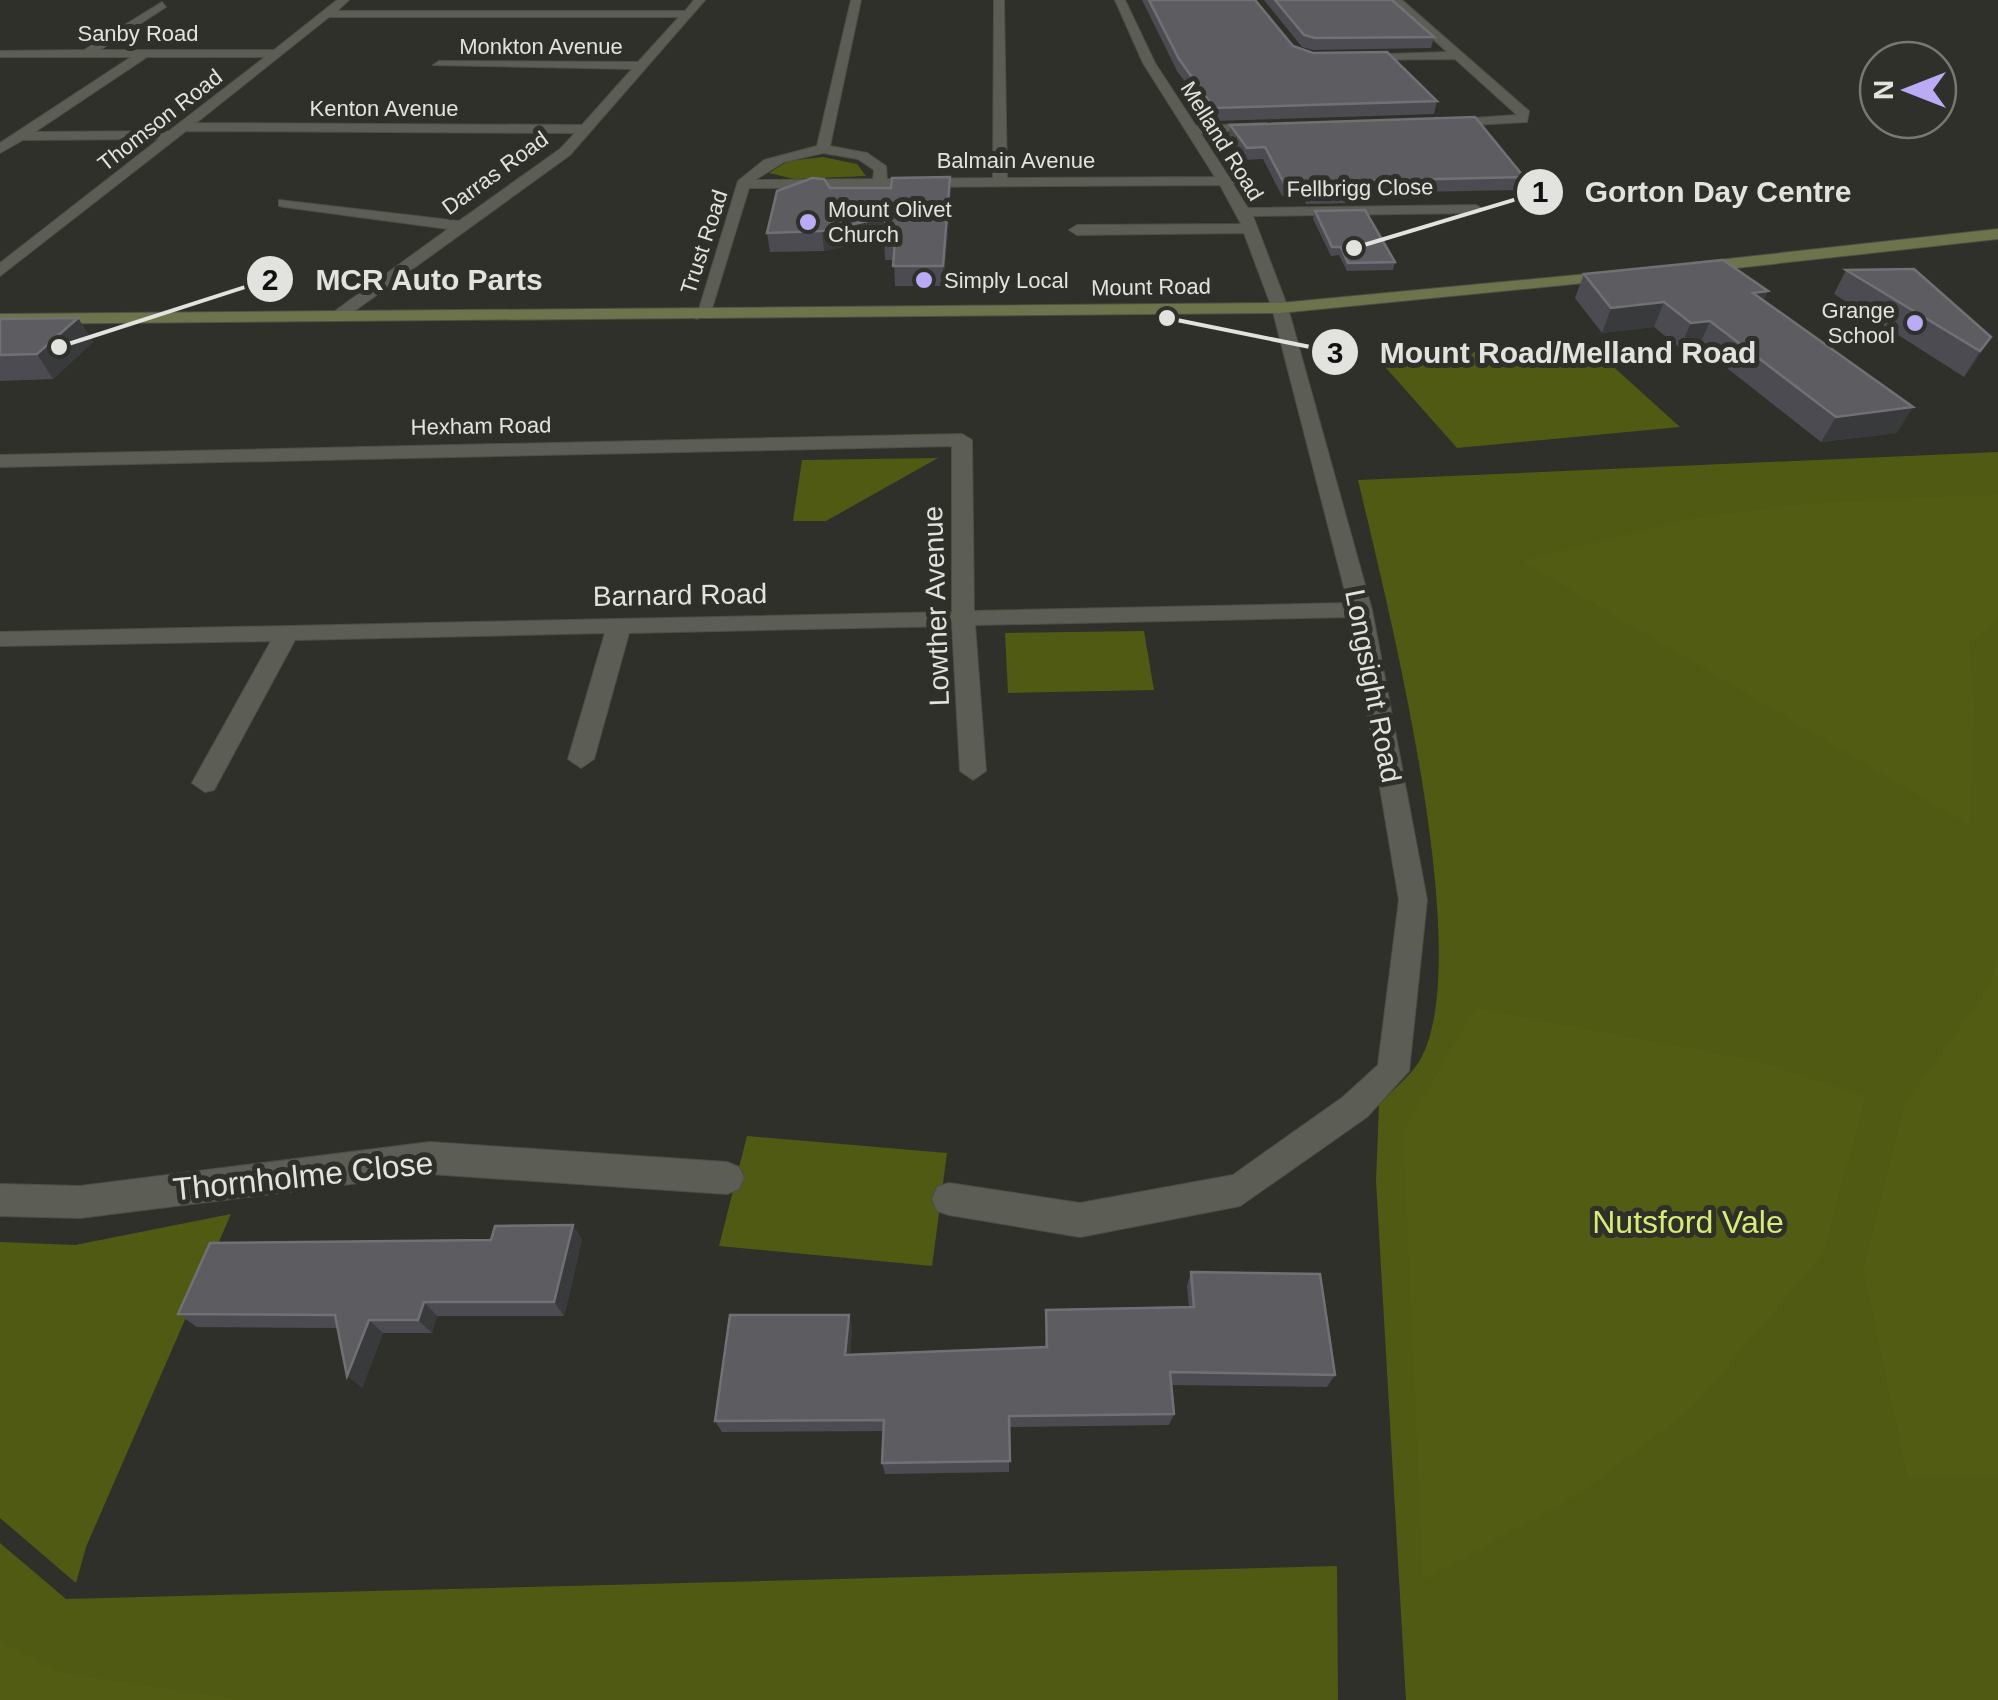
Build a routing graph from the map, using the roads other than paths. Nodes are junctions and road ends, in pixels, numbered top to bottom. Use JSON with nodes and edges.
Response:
{"nodes":[{"id":1,"x":344,"y":0,"type":"edge"},
{"id":2,"x":522,"y":0,"type":"edge"},
{"id":3,"x":700,"y":0,"type":"edge"},
{"id":4,"x":856,"y":0,"type":"edge"},
{"id":5,"x":999,"y":0,"type":"edge"},
{"id":6,"x":1120,"y":0,"type":"edge"},
{"id":7,"x":1396,"y":0,"type":"edge"},
{"id":8,"x":162,"y":5,"type":"dead end"},
{"id":9,"x":326,"y":14,"type":"junction"},
{"id":10,"x":508,"y":14,"type":"junction"},
{"id":11,"x":688,"y":14,"type":"junction"},
{"id":12,"x":0,"y":54,"type":"edge"},
{"id":13,"x":22,"y":54,"type":"junction"},
{"id":14,"x":86,"y":54,"type":"junction"},
{"id":15,"x":145,"y":54,"type":"junction"},
{"id":16,"x":277,"y":54,"type":"junction"},
{"id":17,"x":1458,"y":55,"type":"junction"},
{"id":18,"x":1343,"y":59,"type":"edge"},
{"id":19,"x":0,"y":66,"type":"edge"},
{"id":20,"x":439,"y":66,"type":"dead end"},
{"id":21,"x":642,"y":66,"type":"junction"},
{"id":22,"x":1428,"y":125,"type":"edge"},
{"id":23,"x":1287,"y":126,"type":"edge"},
{"id":24,"x":586,"y":129,"type":"junction"},
{"id":25,"x":1192,"y":130,"type":"junction"},
{"id":26,"x":178,"y":131,"type":"junction"},
{"id":27,"x":0,"y":136,"type":"edge"},
{"id":28,"x":20,"y":136,"type":"junction"},
{"id":29,"x":0,"y":149,"type":"edge"},
{"id":30,"x":822,"y":149,"type":"junction"},
{"id":31,"x":1229,"y":182,"type":"junction"},
{"id":32,"x":1000,"y":183,"type":"junction"},
{"id":33,"x":744,"y":184,"type":"junction"},
{"id":34,"x":879,"y":184,"type":"junction"},
{"id":35,"x":284,"y":203,"type":"dead end"},
{"id":36,"x":1476,"y":209,"type":"dead end"},
{"id":37,"x":1244,"y":212,"type":"junction"},
{"id":38,"x":461,"y":226,"type":"junction"},
{"id":39,"x":1250,"y":228,"type":"junction"},
{"id":40,"x":1077,"y":230,"type":"dead end"},
{"id":41,"x":1998,"y":234,"type":"edge"},
{"id":42,"x":1667,"y":270,"type":"edge"},
{"id":43,"x":0,"y":271,"type":"edge"},
{"id":44,"x":1634,"y":274,"type":"edge"},
{"id":45,"x":1280,"y":308,"type":"junction"},
{"id":46,"x":702,"y":315,"type":"junction"},
{"id":47,"x":336,"y":316,"type":"junction"},
{"id":48,"x":0,"y":319,"type":"edge"},
{"id":49,"x":962,"y":440,"type":"joint"},
{"id":50,"x":0,"y":461,"type":"edge"},
{"id":51,"x":1361,"y":610,"type":"junction"},
{"id":52,"x":964,"y":619,"type":"junction"},
{"id":53,"x":619,"y":626,"type":"junction"},
{"id":54,"x":288,"y":633,"type":"junction"},
{"id":55,"x":0,"y":639,"type":"edge"},
{"id":56,"x":582,"y":759,"type":"dead end"},
{"id":57,"x":974,"y":770,"type":"dead end"},
{"id":58,"x":204,"y":783,"type":"dead end"},
{"id":59,"x":727,"y":1178,"type":"dead end"},
{"id":60,"x":949,"y":1199,"type":"dead end"},
{"id":61,"x":0,"y":1200,"type":"edge"}],
"edges":[{"from":1,"to":9,"type":"street","name":"Thomson Road"},
{"from":2,"to":10,"type":"street"},
{"from":3,"to":11,"type":"street","name":"Darras Road"},
{"from":4,"to":30,"type":"street"},
{"from":5,"to":32,"type":"street"},
{"from":6,"to":25,"type":"street","name":"Melland Road"},
{"from":7,"to":17,"type":"street"},
{"from":8,"to":14,"type":"street"},
{"from":9,"to":10,"type":"street"},
{"from":9,"to":16,"type":"street","name":"Thomson Road"},
{"from":10,"to":11,"type":"street"},
{"from":11,"to":21,"type":"street","name":"Darras Road"},
{"from":12,"to":13,"type":"street","name":"Sanby Road"},
{"from":13,"to":14,"type":"street","name":"Sanby Road"},
{"from":13,"to":19,"type":"street"},
{"from":14,"to":15,"type":"street","name":"Sanby Road"},
{"from":15,"to":16,"type":"street","name":"Sanby Road"},
{"from":15,"to":28,"type":"street"},
{"from":16,"to":26,"type":"street","name":"Thomson Road"},
{"from":17,"to":18,"type":"street"},
{"from":17,"to":22,"type":"street"},
{"from":20,"to":21,"type":"street","name":"Monkton Avenue"},
{"from":21,"to":24,"type":"street","name":"Darras Road"},
{"from":23,"to":25,"type":"street"},
{"from":24,"to":26,"type":"street","name":"Kenton Avenue"},
{"from":24,"to":38,"type":"street","name":"Darras Road"},
{"from":25,"to":31,"type":"street","name":"Melland Road"},
{"from":26,"to":28,"type":"street","name":"Kenton Avenue"},
{"from":26,"to":43,"type":"street","name":"Thomson Road"},
{"from":27,"to":28,"type":"street","name":"Kenton Avenue"},
{"from":28,"to":29,"type":"street"},
{"from":30,"to":33,"type":"street","name":"Trust Road"},
{"from":30,"to":34,"type":"street"},
{"from":31,"to":32,"type":"street","name":"Balmain Avenue"},
{"from":31,"to":37,"type":"street","name":"Melland Road"},
{"from":32,"to":34,"type":"street","name":"Balmain Avenue"},
{"from":33,"to":34,"type":"street","name":"Balmain Avenue"},
{"from":33,"to":46,"type":"street","name":"Trust Road"},
{"from":35,"to":38,"type":"street"},
{"from":36,"to":37,"type":"street","name":"Fellbrigg Close"},
{"from":37,"to":39,"type":"street","name":"Melland Road"},
{"from":38,"to":47,"type":"street","name":"Darras Road"},
{"from":39,"to":40,"type":"street"},
{"from":39,"to":45,"type":"street","name":"Melland Road"},
{"from":41,"to":42,"type":"main road"},
{"from":44,"to":45,"type":"main road","name":"Mount Road"},
{"from":45,"to":46,"type":"main road","name":"Mount Road"},
{"from":45,"to":51,"type":"street","name":"Longsight Road"},
{"from":46,"to":47,"type":"main road","name":"Mount Road"},
{"from":47,"to":48,"type":"main road","name":"Mount Road"},
{"from":49,"to":50,"type":"street","name":"Hexham Road"},
{"from":49,"to":52,"type":"street","name":"Lowther Avenue"},
{"from":51,"to":52,"type":"street","name":"Barnard Road"},
{"from":51,"to":60,"type":"street","name":"Longsight Road"},
{"from":52,"to":53,"type":"street","name":"Barnard Road"},
{"from":52,"to":57,"type":"street","name":"Lowther Avenue"},
{"from":53,"to":54,"type":"street","name":"Barnard Road"},
{"from":53,"to":56,"type":"street"},
{"from":54,"to":55,"type":"street","name":"Barnard Road"},
{"from":54,"to":58,"type":"street"},
{"from":59,"to":61,"type":"street","name":"Thornholme Close"}]}
